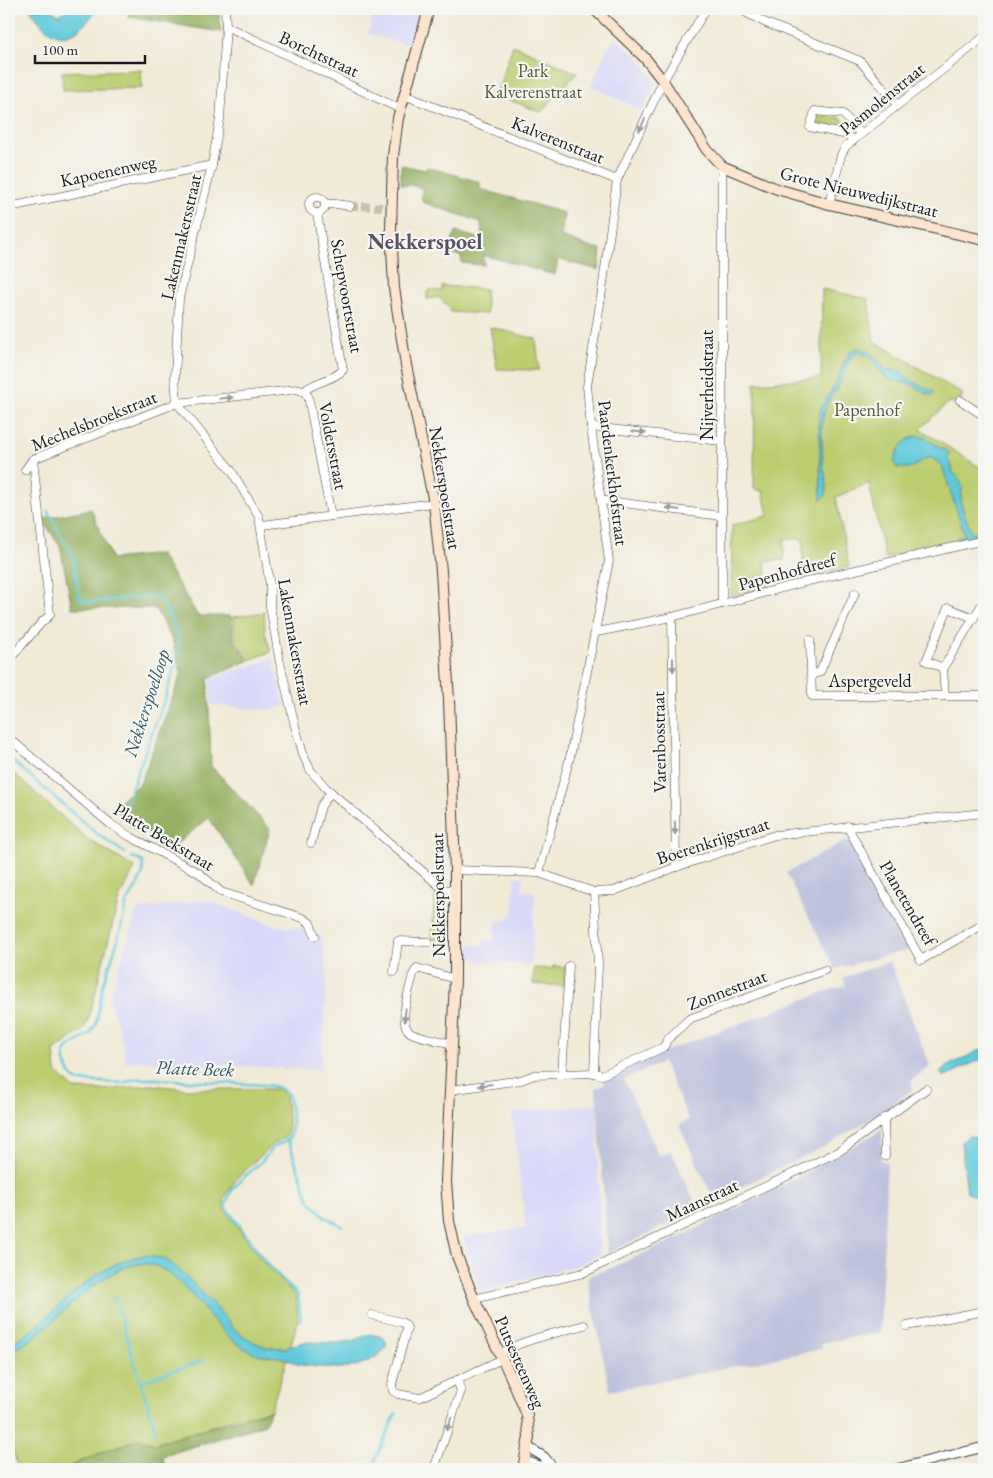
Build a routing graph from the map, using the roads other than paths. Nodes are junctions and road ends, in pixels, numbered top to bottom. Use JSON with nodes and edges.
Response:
{"nodes":[{"id":1,"x":225,"y":9,"type":"edge"},
{"id":2,"x":429,"y":9,"type":"edge"},
{"id":3,"x":594,"y":9,"type":"edge"},
{"id":4,"x":706,"y":9,"type":"edge"},
{"id":5,"x":739,"y":9,"type":"edge"},
{"id":6,"x":226,"y":26,"type":"junction"},
{"id":7,"x":984,"y":37,"type":"edge"},
{"id":8,"x":663,"y":80,"type":"junction"},
{"id":9,"x":404,"y":95,"type":"junction"},
{"id":10,"x":898,"y":105,"type":"junction"},
{"id":11,"x":400,"y":109,"type":"junction"},
{"id":12,"x":861,"y":134,"type":"junction"},
{"id":13,"x":853,"y":141,"type":"junction"},
{"id":14,"x":212,"y":165,"type":"junction"},
{"id":15,"x":722,"y":166,"type":"junction"},
{"id":16,"x":617,"y":180,"type":"junction"},
{"id":17,"x":325,"y":204,"type":"junction"},
{"id":18,"x":829,"y":204,"type":"junction"},
{"id":19,"x":350,"y":206,"type":"tunnel mouth"},
{"id":20,"x":9,"y":207,"type":"edge"},
{"id":21,"x":317,"y":213,"type":"junction"},
{"id":22,"x":984,"y":240,"type":"edge"},
{"id":23,"x":304,"y":391,"type":"junction"},
{"id":24,"x":960,"y":400,"type":"dead end"},
{"id":25,"x":177,"y":403,"type":"junction"},
{"id":26,"x":984,"y":416,"type":"edge"},
{"id":27,"x":591,"y":427,"type":"junction"},
{"id":28,"x":722,"y":441,"type":"junction"},
{"id":29,"x":33,"y":459,"type":"junction"},
{"id":30,"x":26,"y":470,"type":"dead end"},
{"id":31,"x":601,"y":500,"type":"junction"},
{"id":32,"x":434,"y":503,"type":"junction"},
{"id":33,"x":331,"y":516,"type":"junction"},
{"id":34,"x":722,"y":516,"type":"junction"},
{"id":35,"x":262,"y":525,"type":"junction"},
{"id":36,"x":984,"y":540,"type":"edge"},
{"id":37,"x":855,"y":593,"type":"dead end"},
{"id":38,"x":984,"y":601,"type":"edge"},
{"id":39,"x":722,"y":604,"type":"junction"},
{"id":40,"x":672,"y":617,"type":"junction"},
{"id":41,"x":974,"y":618,"type":"junction"},
{"id":42,"x":597,"y":632,"type":"junction"},
{"id":43,"x":810,"y":640,"type":"dead end"},
{"id":44,"x":9,"y":660,"type":"edge"},
{"id":45,"x":943,"y":668,"type":"junction"},
{"id":46,"x":811,"y":675,"type":"junction"},
{"id":47,"x":945,"y":696,"type":"junction"},
{"id":48,"x":984,"y":696,"type":"edge"},
{"id":49,"x":9,"y":738,"type":"edge"},
{"id":50,"x":331,"y":792,"type":"junction"},
{"id":51,"x":984,"y":813,"type":"edge"},
{"id":52,"x":846,"y":826,"type":"junction"},
{"id":53,"x":311,"y":843,"type":"dead end"},
{"id":54,"x":676,"y":867,"type":"junction"},
{"id":55,"x":455,"y":870,"type":"junction"},
{"id":56,"x":539,"y":873,"type":"junction"},
{"id":57,"x":454,"y":891,"type":"junction"},
{"id":58,"x":594,"y":892,"type":"junction"},
{"id":59,"x":984,"y":924,"type":"edge"},
{"id":60,"x":315,"y":936,"type":"dead end"},
{"id":61,"x":428,"y":942,"type":"dead end"},
{"id":62,"x":569,"y":966,"type":"dead end"},
{"id":63,"x":825,"y":970,"type":"dead end"},
{"id":64,"x":394,"y":972,"type":"dead end"},
{"id":65,"x":455,"y":979,"type":"junction"},
{"id":66,"x":452,"y":1044,"type":"junction"},
{"id":67,"x":594,"y":1073,"type":"junction"},
{"id":68,"x":562,"y":1074,"type":"junction"},
{"id":69,"x":926,"y":1089,"type":"dead end"},
{"id":70,"x":450,"y":1090,"type":"junction"},
{"id":71,"x":884,"y":1118,"type":"junction"},
{"id":72,"x":885,"y":1156,"type":"dead end"},
{"id":73,"x":474,"y":1299,"type":"junction"},
{"id":74,"x":984,"y":1311,"type":"edge"},
{"id":75,"x":372,"y":1315,"type":"dead end"},
{"id":76,"x":584,"y":1325,"type":"dead end"},
{"id":77,"x":907,"y":1326,"type":"dead end"},
{"id":78,"x":501,"y":1356,"type":"junction"},
{"id":79,"x":457,"y":1380,"type":"junction"},
{"id":80,"x":528,"y":1447,"type":"junction"},
{"id":81,"x":984,"y":1447,"type":"edge"},
{"id":82,"x":524,"y":1465,"type":"edge"},
{"id":83,"x":434,"y":1469,"type":"edge"},
{"id":84,"x":549,"y":1469,"type":"edge"},
{"id":85,"x":554,"y":1469,"type":"edge"},
{"id":86,"x":896,"y":1469,"type":"edge"}],
"edges":[{"from":1,"to":6,"type":"street","name":"Lakenmakersstraat"},
{"from":2,"to":9,"type":"main road","name":"Nekkerspoelstraat"},
{"from":3,"to":8,"type":"main road","name":"Grote Nieuwedijkstraat"},
{"from":4,"to":8,"type":"street","name":"Paardenkerkhofstraat"},
{"from":5,"to":10,"type":"street"},
{"from":6,"to":11,"type":"street","name":"Borchtstraat"},
{"from":6,"to":14,"type":"street","name":"Lakenmakersstraat"},
{"from":7,"to":10,"type":"street","name":"Pasmolenstraat"},
{"from":8,"to":15,"type":"main road","name":"Grote Nieuwedijkstraat"},
{"from":8,"to":16,"type":"street","name":"Paardenkerkhofstraat","one_way":true},
{"from":9,"to":11,"type":"main road","name":"Nekkerspoelstraat"},
{"from":9,"to":16,"type":"street","name":"Kalverenstraat"},
{"from":10,"to":12,"type":"street","name":"Pasmolenstraat"},
{"from":11,"to":32,"type":"main road","name":"Nekkerspoelstraat"},
{"from":12,"to":13,"type":"street","name":"Pasmolenstraat"},
{"from":12,"to":13,"type":"street"},
{"from":13,"to":18,"type":"street","name":"Pasmolenstraat"},
{"from":14,"to":20,"type":"street","name":"Kapoenenweg"},
{"from":14,"to":25,"type":"street","name":"Lakenmakersstraat"},
{"from":15,"to":18,"type":"main road","name":"Grote Nieuwedijkstraat"},
{"from":15,"to":28,"type":"street","name":"Nijverheidstraat"},
{"from":16,"to":27,"type":"street","name":"Paardenkerkhofstraat"},
{"from":17,"to":19,"type":"street","name":"Schepvoortstraat"},
{"from":17,"to":21,"type":"street"},
{"from":17,"to":21,"type":"street","name":"Schepvoortstraat"},
{"from":18,"to":22,"type":"main road","name":"Grote Nieuwedijkstraat"},
{"from":21,"to":23,"type":"street","name":"Schepvoortstraat"},
{"from":25,"to":23,"type":"street","name":"Voldersstraat","one_way":true},
{"from":23,"to":33,"type":"street","name":"Voldersstraat"},
{"from":24,"to":26,"type":"street"},
{"from":25,"to":29,"type":"street","name":"Mechelsbroekstraat"},
{"from":25,"to":35,"type":"street","name":"Lakenmakersstraat"},
{"from":27,"to":28,"type":"street","one_way":true},
{"from":27,"to":31,"type":"street","name":"Paardenkerkhofstraat"},
{"from":28,"to":34,"type":"street","name":"Nijverheidstraat"},
{"from":29,"to":30,"type":"street","name":"Mechelsbroekstraat"},
{"from":29,"to":44,"type":"street"},
{"from":34,"to":31,"type":"street","one_way":true},
{"from":31,"to":42,"type":"street","name":"Paardenkerkhofstraat"},
{"from":32,"to":33,"type":"street"},
{"from":32,"to":55,"type":"main road","name":"Nekkerspoelstraat"},
{"from":33,"to":35,"type":"street"},
{"from":34,"to":39,"type":"street","name":"Nijverheidstraat"},
{"from":35,"to":50,"type":"street","name":"Lakenmakersstraat"},
{"from":36,"to":39,"type":"street","name":"Papenhofdreef"},
{"from":37,"to":46,"type":"street"},
{"from":38,"to":41,"type":"street"},
{"from":39,"to":40,"type":"street","name":"Papenhofdreef"},
{"from":40,"to":42,"type":"street","name":"Papenhofdreef"},
{"from":40,"to":54,"type":"street","name":"Varenbosstraat","one_way":true},
{"from":41,"to":45,"type":"street"},
{"from":41,"to":45,"type":"street"},
{"from":42,"to":56,"type":"street","name":"Paardenkerkhofstraat"},
{"from":43,"to":46,"type":"street","name":"Aspergeveld"},
{"from":45,"to":47,"type":"street"},
{"from":46,"to":47,"type":"street","name":"Aspergeveld"},
{"from":47,"to":48,"type":"street","name":"Aspergeveld"},
{"from":49,"to":60,"type":"street","name":"Platte Beekstraat"},
{"from":50,"to":53,"type":"street"},
{"from":50,"to":57,"type":"street","name":"Lakenmakersstraat"},
{"from":51,"to":52,"type":"street","name":"Boerenkrijgstraat"},
{"from":52,"to":54,"type":"street","name":"Boerenkrijgstraat"},
{"from":52,"to":59,"type":"street","name":"Planetendreef"},
{"from":54,"to":58,"type":"street","name":"Boerenkrijgstraat"},
{"from":55,"to":56,"type":"street","name":"Boerenkrijgstraat"},
{"from":55,"to":57,"type":"main road","name":"Nekkerspoelstraat"},
{"from":56,"to":58,"type":"street","name":"Boerenkrijgstraat"},
{"from":57,"to":65,"type":"main road","name":"Nekkerspoelstraat"},
{"from":58,"to":67,"type":"street"},
{"from":61,"to":64,"type":"street"},
{"from":62,"to":68,"type":"street"},
{"from":63,"to":67,"type":"street","name":"Zonnestraat"},
{"from":65,"to":66,"type":"main road","name":"Nekkerspoelstraat"},
{"from":65,"to":66,"type":"street","name":"Nekkerspoelstraat","one_way":true},
{"from":66,"to":70,"type":"main road","name":"Nekkerspoelstraat"},
{"from":67,"to":68,"type":"street","name":"Zonnestraat"},
{"from":68,"to":70,"type":"street","name":"Zonnestraat","one_way":true},
{"from":69,"to":71,"type":"street","name":"Maanstraat"},
{"from":70,"to":73,"type":"main road","name":"Nekkerspoelstraat"},
{"from":71,"to":72,"type":"street"},
{"from":71,"to":73,"type":"street","name":"Maanstraat"},
{"from":73,"to":78,"type":"main road","name":"Putsesteenweg"},
{"from":74,"to":77,"type":"street"},
{"from":75,"to":79,"type":"street"},
{"from":76,"to":78,"type":"street"},
{"from":78,"to":79,"type":"street"},
{"from":78,"to":80,"type":"main road","name":"Putsesteenweg"},
{"from":79,"to":83,"type":"street","one_way":true},
{"from":80,"to":82,"type":"main road","name":"Putsesteenweg"},
{"from":80,"to":85,"type":"street"},
{"from":81,"to":86,"type":"street"},
{"from":82,"to":84,"type":"street"}]}
